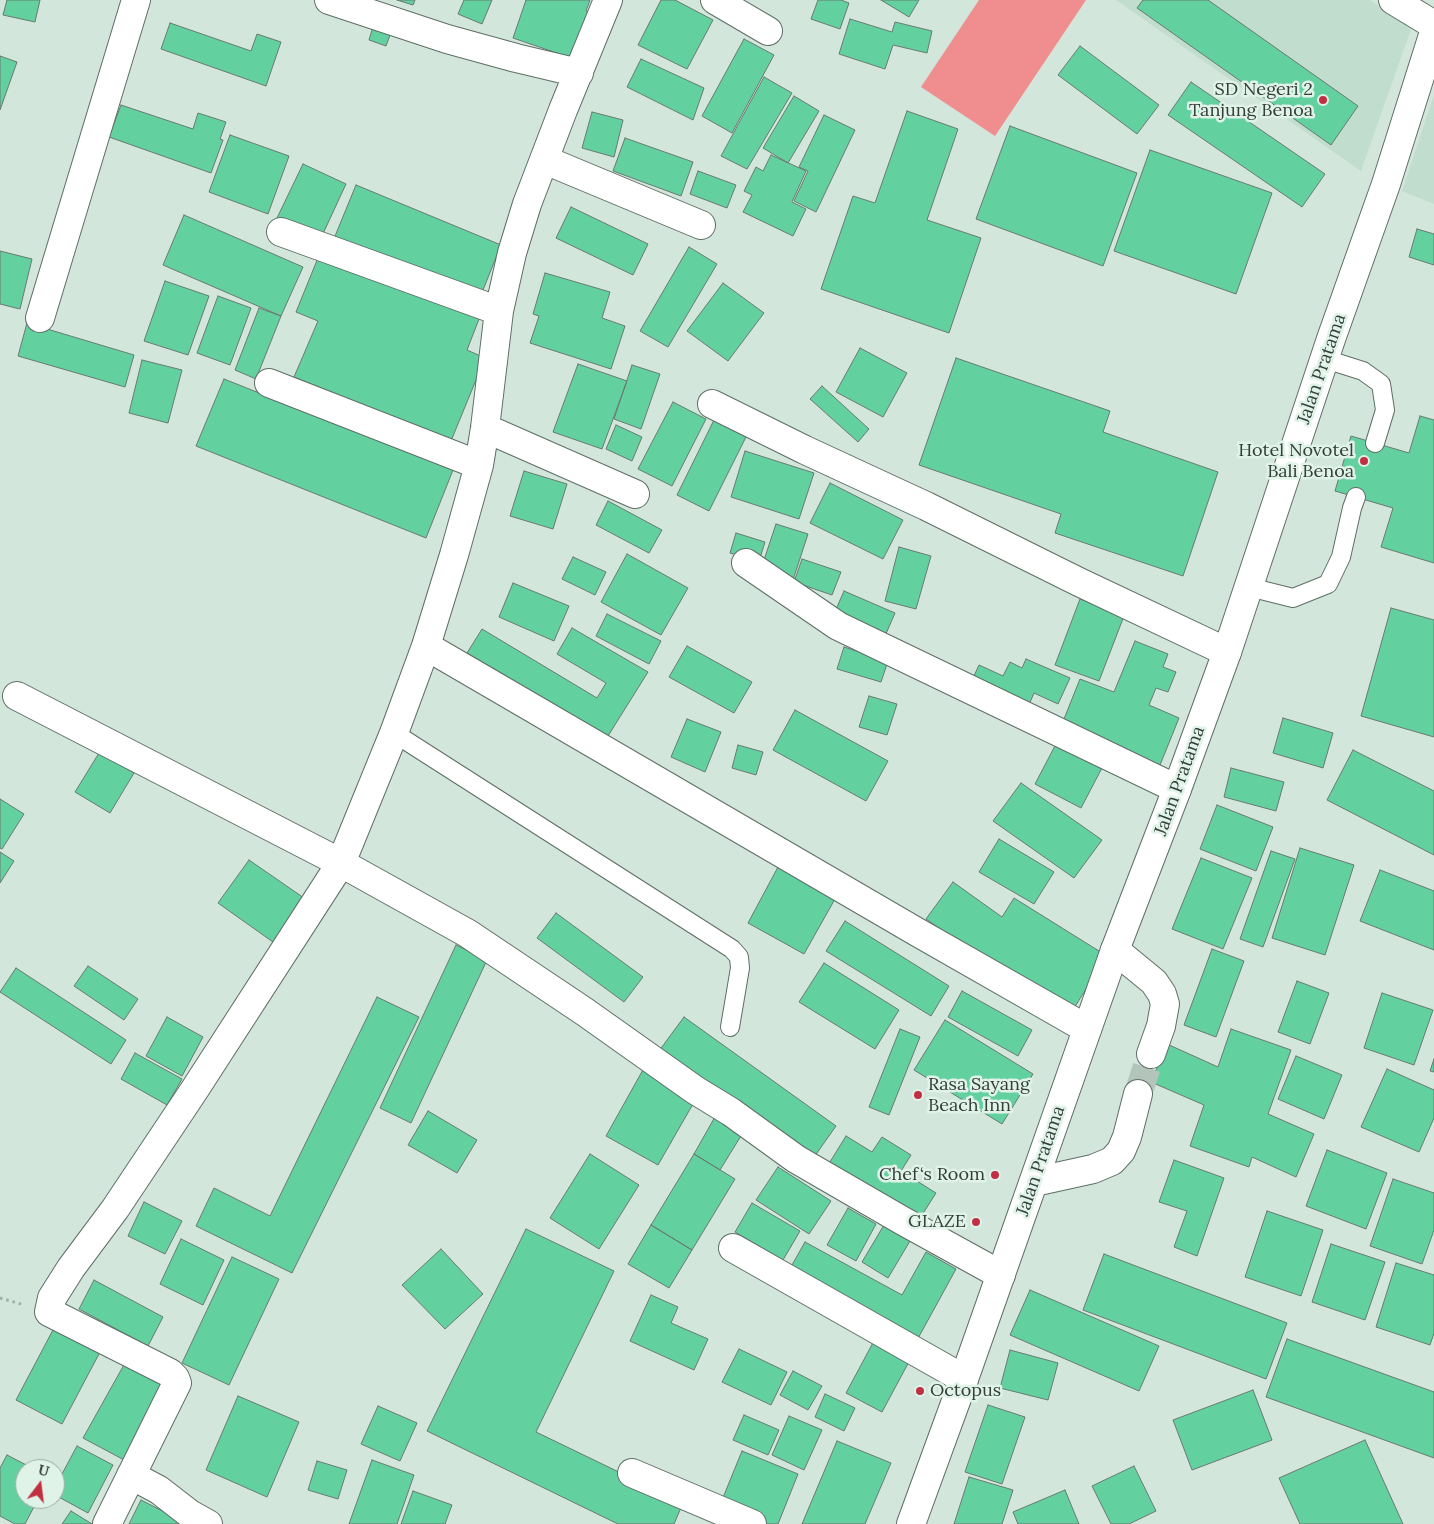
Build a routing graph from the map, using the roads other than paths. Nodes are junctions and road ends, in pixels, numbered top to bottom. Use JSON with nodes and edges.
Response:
{"nodes":[{"id":1,"x":136,"y":0,"type":"edge"},
{"id":2,"x":329,"y":0,"type":"edge"},
{"id":3,"x":608,"y":0,"type":"edge"},
{"id":4,"x":716,"y":0,"type":"edge"},
{"id":5,"x":1393,"y":0,"type":"edge"},
{"id":6,"x":1434,"y":25,"type":"edge"},
{"id":7,"x":768,"y":31,"type":"dead end"},
{"id":8,"x":1434,"y":32,"type":"edge"},
{"id":9,"x":579,"y":73,"type":"junction"},
{"id":10,"x":545,"y":160,"type":"junction"},
{"id":11,"x":701,"y":225,"type":"dead end"},
{"id":12,"x":281,"y":232,"type":"dead end"},
{"id":13,"x":499,"y":311,"type":"junction"},
{"id":14,"x":40,"y":318,"type":"dead end"},
{"id":15,"x":1325,"y":359,"type":"junction"},
{"id":16,"x":269,"y":383,"type":"dead end"},
{"id":17,"x":712,"y":404,"type":"dead end"},
{"id":18,"x":485,"y":428,"type":"junction"},
{"id":19,"x":1376,"y":443,"type":"dead end"},
{"id":20,"x":479,"y":465,"type":"junction"},
{"id":21,"x":635,"y":494,"type":"dead end"},
{"id":22,"x":1356,"y":497,"type":"dead end"},
{"id":23,"x":746,"y":563,"type":"dead end"},
{"id":24,"x":1249,"y":587,"type":"junction"},
{"id":25,"x":426,"y":646,"type":"junction"},
{"id":26,"x":1226,"y":652,"type":"junction"},
{"id":27,"x":17,"y":696,"type":"dead end"},
{"id":28,"x":394,"y":733,"type":"junction"},
{"id":29,"x":1177,"y":789,"type":"junction"},
{"id":30,"x":341,"y":862,"type":"junction"},
{"id":31,"x":1115,"y":950,"type":"junction"},
{"id":32,"x":730,"y":1027,"type":"dead end"},
{"id":33,"x":1087,"y":1029,"type":"junction"},
{"id":34,"x":1151,"y":1054,"type":"tunnel mouth"},
{"id":35,"x":1138,"y":1094,"type":"tunnel mouth"},
{"id":36,"x":1034,"y":1182,"type":"junction"},
{"id":37,"x":733,"y":1248,"type":"dead end"},
{"id":38,"x":1001,"y":1275,"type":"junction"},
{"id":39,"x":964,"y":1379,"type":"junction"},
{"id":40,"x":632,"y":1473,"type":"dead end"},
{"id":41,"x":131,"y":1475,"type":"junction"},
{"id":42,"x":916,"y":1522,"type":"edge"},
{"id":43,"x":107,"y":1524,"type":"edge"},
{"id":44,"x":208,"y":1524,"type":"edge"},
{"id":45,"x":752,"y":1524,"type":"edge"}],
"edges":[{"from":1,"to":14,"type":"street"},
{"from":2,"to":9,"type":"street"},
{"from":3,"to":9,"type":"street"},
{"from":4,"to":7,"type":"street"},
{"from":5,"to":6,"type":"street"},
{"from":8,"to":15,"type":"street","name":"Jalan Pratama"},
{"from":9,"to":10,"type":"street"},
{"from":10,"to":11,"type":"street"},
{"from":10,"to":13,"type":"street"},
{"from":12,"to":13,"type":"street"},
{"from":13,"to":18,"type":"street"},
{"from":15,"to":19,"type":"lane"},
{"from":15,"to":24,"type":"street","name":"Jalan Pratama"},
{"from":16,"to":20,"type":"street"},
{"from":17,"to":26,"type":"street"},
{"from":18,"to":20,"type":"street"},
{"from":18,"to":21,"type":"street"},
{"from":20,"to":25,"type":"street"},
{"from":22,"to":24,"type":"lane"},
{"from":23,"to":29,"type":"street"},
{"from":24,"to":26,"type":"street","name":"Jalan Pratama"},
{"from":25,"to":28,"type":"street"},
{"from":25,"to":33,"type":"street"},
{"from":26,"to":29,"type":"street","name":"Jalan Pratama"},
{"from":27,"to":30,"type":"street"},
{"from":28,"to":30,"type":"street"},
{"from":28,"to":32,"type":"lane"},
{"from":29,"to":31,"type":"street","name":"Jalan Pratama"},
{"from":30,"to":38,"type":"street"},
{"from":30,"to":41,"type":"street"},
{"from":31,"to":33,"type":"street","name":"Jalan Pratama"},
{"from":31,"to":34,"type":"street"},
{"from":33,"to":36,"type":"street","name":"Jalan Pratama"},
{"from":35,"to":36,"type":"street"},
{"from":36,"to":38,"type":"street","name":"Jalan Pratama"},
{"from":37,"to":39,"type":"street"},
{"from":38,"to":39,"type":"street","name":"Jalan Pratama"},
{"from":39,"to":42,"type":"street","name":"Jalan Pratama"},
{"from":40,"to":45,"type":"street"},
{"from":41,"to":43,"type":"street"},
{"from":41,"to":44,"type":"street"}]}
